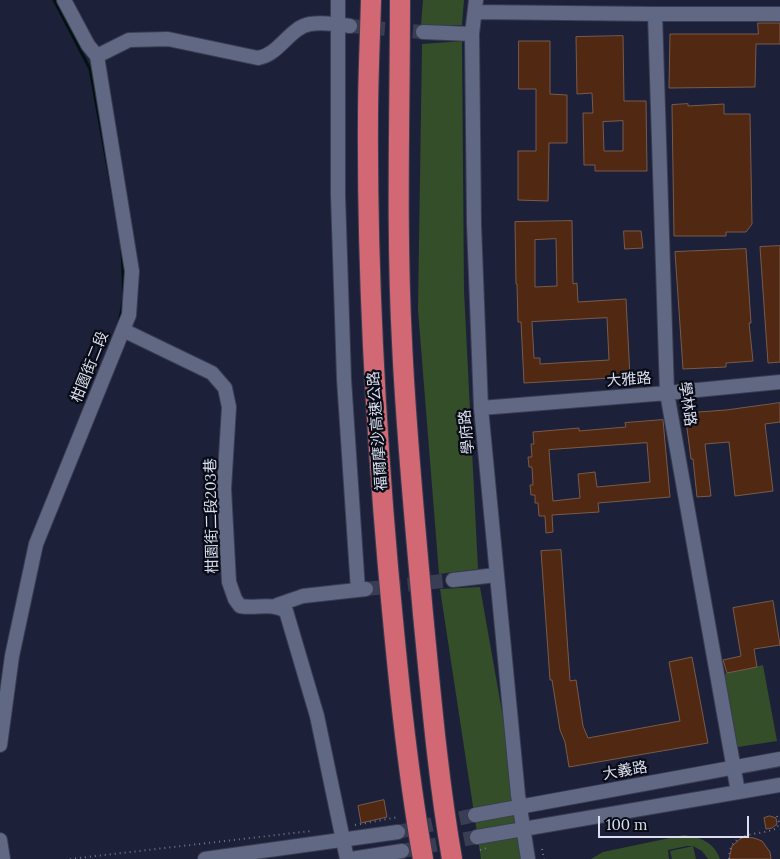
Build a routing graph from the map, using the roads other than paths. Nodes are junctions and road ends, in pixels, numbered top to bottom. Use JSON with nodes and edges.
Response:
{"nodes":[{"id":1,"x":64,"y":0,"type":"edge"},
{"id":2,"x":338,"y":0,"type":"edge"},
{"id":3,"x":371,"y":0,"type":"edge"},
{"id":4,"x":400,"y":0,"type":"edge"},
{"id":5,"x":475,"y":6,"type":"edge"},
{"id":6,"x":655,"y":14,"type":"junction"},
{"id":7,"x":780,"y":14,"type":"edge"},
{"id":8,"x":343,"y":25,"type":"junction"},
{"id":9,"x":423,"y":32,"type":"tunnel mouth"},
{"id":10,"x":472,"y":34,"type":"junction"},
{"id":11,"x":97,"y":56,"type":"junction"},
{"id":12,"x":123,"y":330,"type":"junction"},
{"id":13,"x":780,"y":382,"type":"edge"},
{"id":14,"x":667,"y":393,"type":"junction"},
{"id":15,"x":481,"y":408,"type":"junction"},
{"id":16,"x":496,"y":576,"type":"junction"},
{"id":17,"x":453,"y":580,"type":"tunnel mouth"},
{"id":18,"x":277,"y":606,"type":"junction"},
{"id":19,"x":2,"y":706,"type":"edge"},
{"id":20,"x":0,"y":745,"type":"edge"},
{"id":21,"x":780,"y":759,"type":"edge"},
{"id":22,"x":733,"y":768,"type":"junction"},
{"id":23,"x":780,"y":785,"type":"edge"},
{"id":24,"x":738,"y":792,"type":"junction"},
{"id":25,"x":519,"y":807,"type":"junction"},
{"id":26,"x":475,"y":816,"type":"tunnel mouth"},
{"id":27,"x":522,"y":829,"type":"junction"},
{"id":28,"x":398,"y":832,"type":"tunnel mouth"},
{"id":29,"x":342,"y":834,"type":"junction"},
{"id":30,"x":477,"y":837,"type":"tunnel mouth"},
{"id":31,"x":0,"y":840,"type":"edge"},
{"id":32,"x":402,"y":851,"type":"tunnel mouth"},
{"id":33,"x":3,"y":859,"type":"edge"},
{"id":34,"x":205,"y":859,"type":"edge"},
{"id":35,"x":349,"y":859,"type":"edge"},
{"id":36,"x":423,"y":859,"type":"edge"},
{"id":37,"x":452,"y":859,"type":"edge"},
{"id":38,"x":528,"y":859,"type":"edge"}],
"edges":[{"from":1,"to":11,"type":"street","name":"柑園街二段"},
{"from":2,"to":8,"type":"street"},
{"from":3,"to":36,"type":"highway","name":"福爾摩沙高速公路"},
{"from":4,"to":37,"type":"highway","name":"福爾摩沙高速公路"},
{"from":5,"to":6,"type":"street"},
{"from":5,"to":10,"type":"street","name":"學府路"},
{"from":6,"to":7,"type":"street"},
{"from":6,"to":14,"type":"street","name":"學林路"},
{"from":8,"to":11,"type":"street"},
{"from":8,"to":18,"type":"street"},
{"from":9,"to":10,"type":"street"},
{"from":10,"to":15,"type":"street","name":"學府路"},
{"from":11,"to":12,"type":"street","name":"柑園街二段"},
{"from":12,"to":18,"type":"street","name":"柑園街二段203巷"},
{"from":12,"to":19,"type":"street","name":"柑園街二段"},
{"from":13,"to":14,"type":"street","name":"大雅路"},
{"from":14,"to":15,"type":"street","name":"大雅路"},
{"from":14,"to":22,"type":"street","name":"學林路"},
{"from":15,"to":16,"type":"street","name":"學府路"},
{"from":16,"to":17,"type":"street"},
{"from":16,"to":25,"type":"street","name":"學府路"},
{"from":18,"to":29,"type":"street"},
{"from":19,"to":20,"type":"street","name":"柑園街二段"},
{"from":21,"to":22,"type":"street","name":"大義路"},
{"from":22,"to":24,"type":"street","name":"學林路"},
{"from":22,"to":25,"type":"street","name":"大義路"},
{"from":23,"to":24,"type":"street"},
{"from":24,"to":27,"type":"street"},
{"from":25,"to":26,"type":"street","name":"大義路"},
{"from":25,"to":27,"type":"street","name":"學府路"},
{"from":27,"to":30,"type":"street"},
{"from":27,"to":38,"type":"street","name":"學府路"},
{"from":28,"to":29,"type":"street"},
{"from":29,"to":34,"type":"street"},
{"from":29,"to":35,"type":"street"},
{"from":31,"to":33,"type":"street"},
{"from":32,"to":35,"type":"street"}]}
